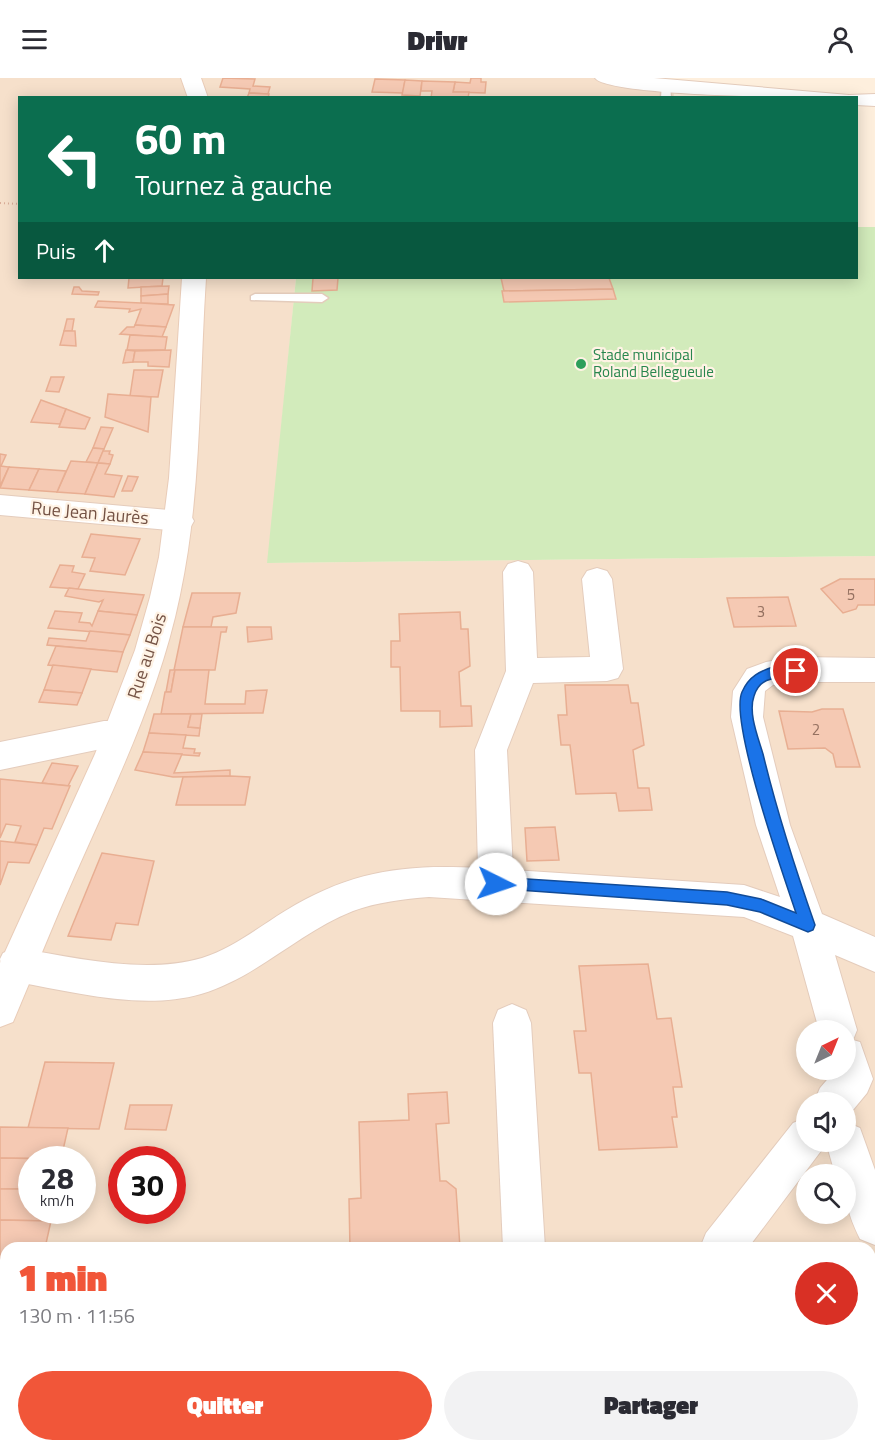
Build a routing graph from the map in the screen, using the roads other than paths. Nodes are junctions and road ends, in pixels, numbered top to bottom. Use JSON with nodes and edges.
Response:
{"nodes":[{"id":1,"x":191,"y":78,"type":"edge"},
{"id":2,"x":605,"y":78,"type":"edge"},
{"id":3,"x":665,"y":91,"type":"edge"},
{"id":4,"x":197,"y":96,"type":"edge"},
{"id":5,"x":791,"y":96,"type":"edge"},
{"id":6,"x":858,"y":99,"type":"edge"},
{"id":7,"x":875,"y":100,"type":"edge"},
{"id":8,"x":194,"y":279,"type":"edge"},
{"id":9,"x":255,"y":298,"type":"dead end"},
{"id":10,"x":322,"y":298,"type":"dead end"},
{"id":11,"x":0,"y":505,"type":"edge"},
{"id":12,"x":180,"y":520,"type":"junction"},
{"id":13,"x":518,"y":572,"type":"dead end"},
{"id":14,"x":597,"y":579,"type":"dead end"},
{"id":15,"x":875,"y":670,"type":"edge"},
{"id":16,"x":522,"y":671,"type":"junction"},
{"id":17,"x":119,"y":734,"type":"junction"},
{"id":18,"x":0,"y":756,"type":"edge"},
{"id":19,"x":496,"y":884,"type":"junction"},
{"id":20,"x":808,"y":925,"type":"junction"},
{"id":21,"x":875,"y":955,"type":"edge"},
{"id":22,"x":16,"y":965,"type":"junction"},
{"id":23,"x":0,"y":1009,"type":"edge"},
{"id":24,"x":835,"y":1020,"type":"edge"},
{"id":25,"x":512,"y":1023,"type":"dead end"},
{"id":26,"x":852,"y":1080,"type":"edge"},
{"id":27,"x":842,"y":1092,"type":"edge"},
{"id":28,"x":796,"y":1151,"type":"edge"},
{"id":29,"x":849,"y":1152,"type":"edge"},
{"id":30,"x":875,"y":1224,"type":"edge"},
{"id":31,"x":524,"y":1242,"type":"edge"},
{"id":32,"x":726,"y":1242,"type":"edge"}],
"edges":[{"from":1,"to":4,"type":"street"},
{"from":2,"to":3,"type":"street"},
{"from":3,"to":5,"type":"street"},
{"from":6,"to":7,"type":"street"},
{"from":8,"to":12,"type":"street","name":"Rue au Bois"},
{"from":9,"to":10,"type":"lane"},
{"from":11,"to":12,"type":"street","name":"Rue Jean Jaurès"},
{"from":12,"to":17,"type":"street","name":"Rue au Bois"},
{"from":13,"to":16,"type":"street"},
{"from":14,"to":16,"type":"street"},
{"from":15,"to":20,"type":"street"},
{"from":16,"to":19,"type":"street"},
{"from":17,"to":18,"type":"street"},
{"from":17,"to":22,"type":"street","name":"Rue au Bois"},
{"from":19,"to":20,"type":"street"},
{"from":19,"to":22,"type":"street"},
{"from":20,"to":21,"type":"street"},
{"from":20,"to":24,"type":"street"},
{"from":22,"to":23,"type":"street","name":"Rue au Bois"},
{"from":25,"to":31,"type":"street"},
{"from":26,"to":27,"type":"street"},
{"from":28,"to":32,"type":"street"},
{"from":29,"to":30,"type":"street"}]}
